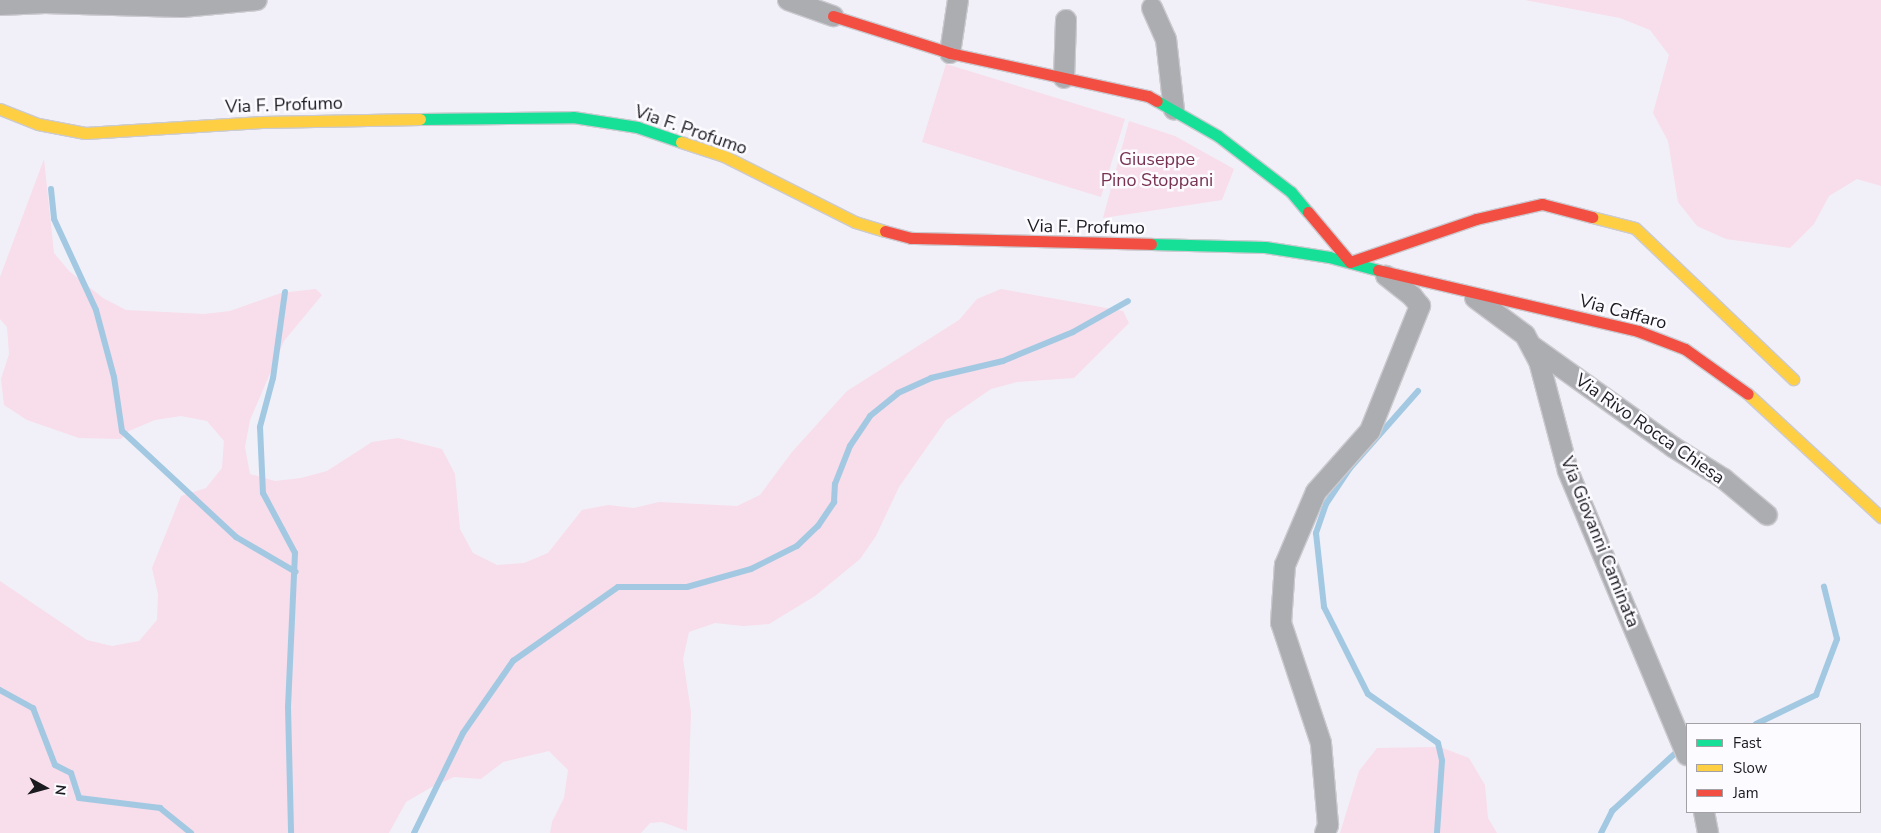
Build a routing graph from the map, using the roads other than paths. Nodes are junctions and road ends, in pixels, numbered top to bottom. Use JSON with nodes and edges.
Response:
{"nodes":[{"id":1,"x":257,"y":0,"type":"edge"},
{"id":2,"x":788,"y":0,"type":"edge"},
{"id":3,"x":958,"y":0,"type":"edge"},
{"id":4,"x":44,"y":1,"type":"edge"},
{"id":5,"x":0,"y":5,"type":"edge"},
{"id":6,"x":1152,"y":8,"type":"dead end"},
{"id":7,"x":833,"y":16,"type":"joint"},
{"id":8,"x":1066,"y":20,"type":"dead end"},
{"id":9,"x":950,"y":53,"type":"junction"},
{"id":10,"x":1064,"y":78,"type":"junction"},
{"id":11,"x":0,"y":109,"type":"edge"},
{"id":12,"x":1174,"y":110,"type":"junction"},
{"id":13,"x":1329,"y":257,"type":"joint"},
{"id":14,"x":1350,"y":262,"type":"junction"},
{"id":15,"x":1376,"y":269,"type":"junction"},
{"id":16,"x":1470,"y":294,"type":"junction"},
{"id":17,"x":1531,"y":346,"type":"junction"},
{"id":18,"x":1793,"y":379,"type":"dead end"},
{"id":19,"x":1767,"y":515,"type":"dead end"},
{"id":20,"x":1881,"y":517,"type":"edge"},
{"id":21,"x":1686,"y":753,"type":"edge"},
{"id":22,"x":1704,"y":813,"type":"edge"},
{"id":23,"x":1325,"y":833,"type":"edge"},
{"id":24,"x":1708,"y":833,"type":"edge"}],
"edges":[{"from":1,"to":4,"type":"street"},
{"from":2,"to":7,"type":"street"},
{"from":3,"to":9,"type":"street"},
{"from":4,"to":5,"type":"street"},
{"from":6,"to":12,"type":"street"},
{"from":7,"to":9,"type":"street"},
{"from":8,"to":10,"type":"street"},
{"from":9,"to":10,"type":"street"},
{"from":10,"to":12,"type":"street"},
{"from":11,"to":13,"type":"street","name":"Via F. Profumo"},
{"from":12,"to":14,"type":"street"},
{"from":13,"to":14,"type":"street","name":"Via Caffaro"},
{"from":14,"to":15,"type":"street","name":"Via Caffaro"},
{"from":14,"to":18,"type":"street"},
{"from":15,"to":16,"type":"street","name":"Via Caffaro"},
{"from":15,"to":23,"type":"street"},
{"from":16,"to":17,"type":"street","name":"Via Giovanni Caminata"},
{"from":16,"to":20,"type":"street","name":"Via Caffaro"},
{"from":17,"to":19,"type":"street","name":"Via Rivo Rocca Chiesa"},
{"from":17,"to":21,"type":"street","name":"Via Giovanni Caminata"},
{"from":22,"to":24,"type":"street"}]}
